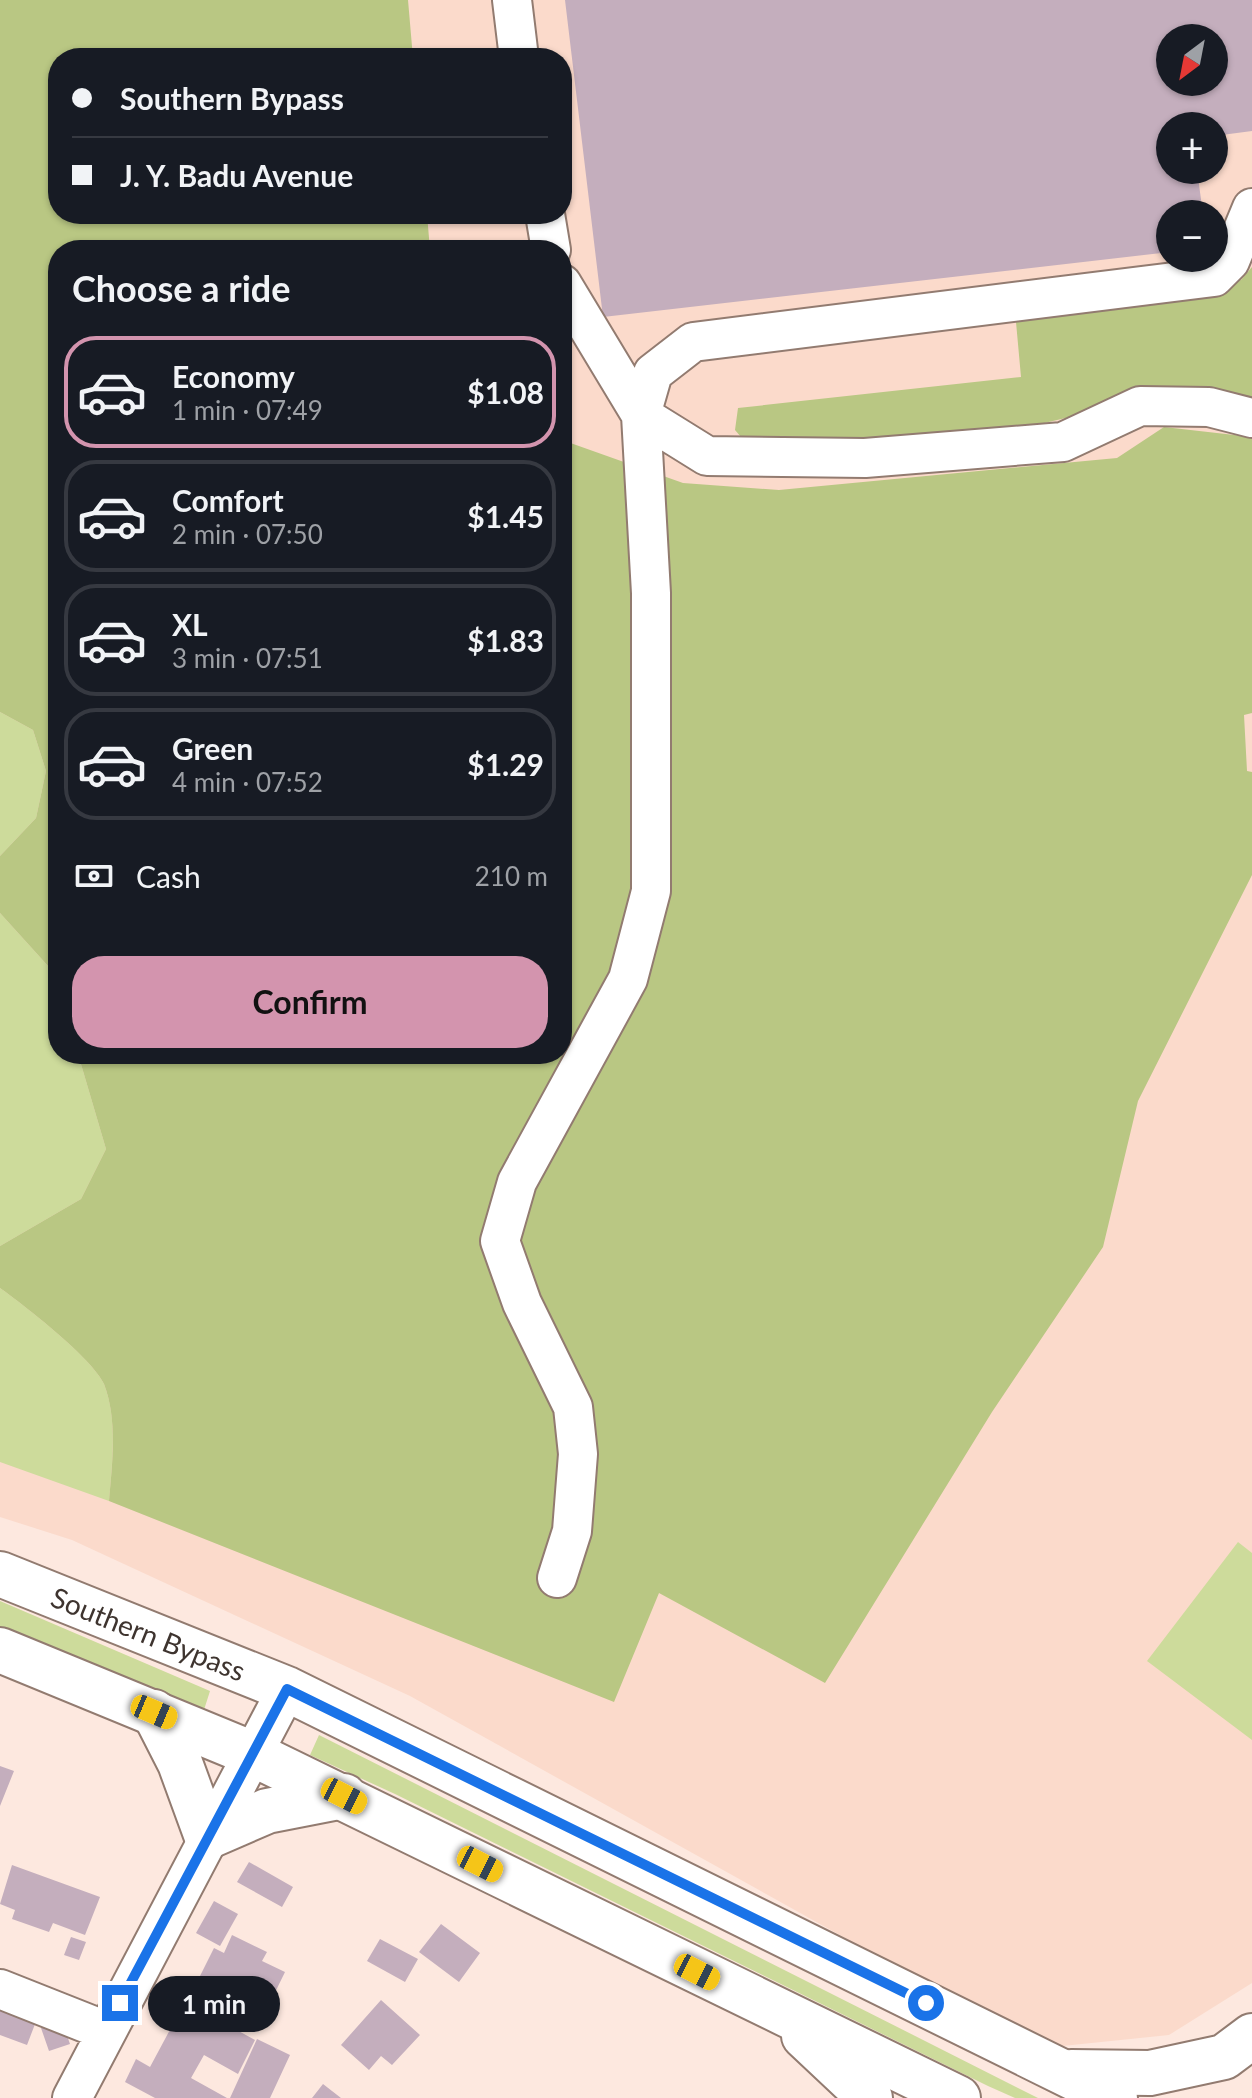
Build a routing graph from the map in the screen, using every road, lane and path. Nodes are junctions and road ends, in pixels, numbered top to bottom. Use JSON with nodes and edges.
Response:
{"nodes":[{"id":1,"x":512,"y":0,"type":"edge"},
{"id":2,"x":518,"y":48,"type":"edge"},
{"id":3,"x":1252,"y":208,"type":"edge"},
{"id":4,"x":572,"y":301,"type":"edge"},
{"id":5,"x":641,"y":415,"type":"junction"},
{"id":6,"x":1252,"y":418,"type":"edge"},
{"id":7,"x":0,"y":1574,"type":"edge"},
{"id":8,"x":557,"y":1578,"type":"dead end"},
{"id":9,"x":0,"y":1650,"type":"edge"},
{"id":10,"x":287,"y":1689,"type":"junction"},
{"id":11,"x":154,"y":1712,"type":"junction"},
{"id":12,"x":253,"y":1754,"type":"junction"},
{"id":13,"x":344,"y":1796,"type":"junction"},
{"id":14,"x":207,"y":1837,"type":"junction"},
{"id":15,"x":0,"y":1989,"type":"edge"},
{"id":16,"x":779,"y":2012,"type":"junction"},
{"id":17,"x":106,"y":2031,"type":"junction"},
{"id":18,"x":1252,"y":2036,"type":"edge"},
{"id":19,"x":1064,"y":2072,"type":"junction"},
{"id":20,"x":945,"y":2091,"type":"edge"},
{"id":21,"x":72,"y":2098,"type":"edge"},
{"id":22,"x":870,"y":2098,"type":"edge"},
{"id":23,"x":1115,"y":2098,"type":"edge"}],
"edges":[{"from":1,"to":2,"type":"street"},
{"from":3,"to":5,"type":"street"},
{"from":4,"to":5,"type":"street"},
{"from":5,"to":6,"type":"street"},
{"from":5,"to":8,"type":"street"},
{"from":7,"to":10,"type":"highway","name":"Southern Bypass"},
{"from":9,"to":11,"type":"highway"},
{"from":10,"to":12,"type":"street"},
{"from":10,"to":19,"type":"highway","name":"Southern Bypass"},
{"from":11,"to":12,"type":"highway"},
{"from":11,"to":14,"type":"highway"},
{"from":12,"to":13,"type":"highway"},
{"from":12,"to":14,"type":"street"},
{"from":13,"to":14,"type":"highway"},
{"from":13,"to":16,"type":"highway"},
{"from":14,"to":17,"type":"street"},
{"from":15,"to":17,"type":"street"},
{"from":16,"to":20,"type":"highway"},
{"from":16,"to":22,"type":"highway"},
{"from":17,"to":21,"type":"street"},
{"from":18,"to":19,"type":"highway"},
{"from":19,"to":23,"type":"highway","name":"Southern Bypass"}]}
